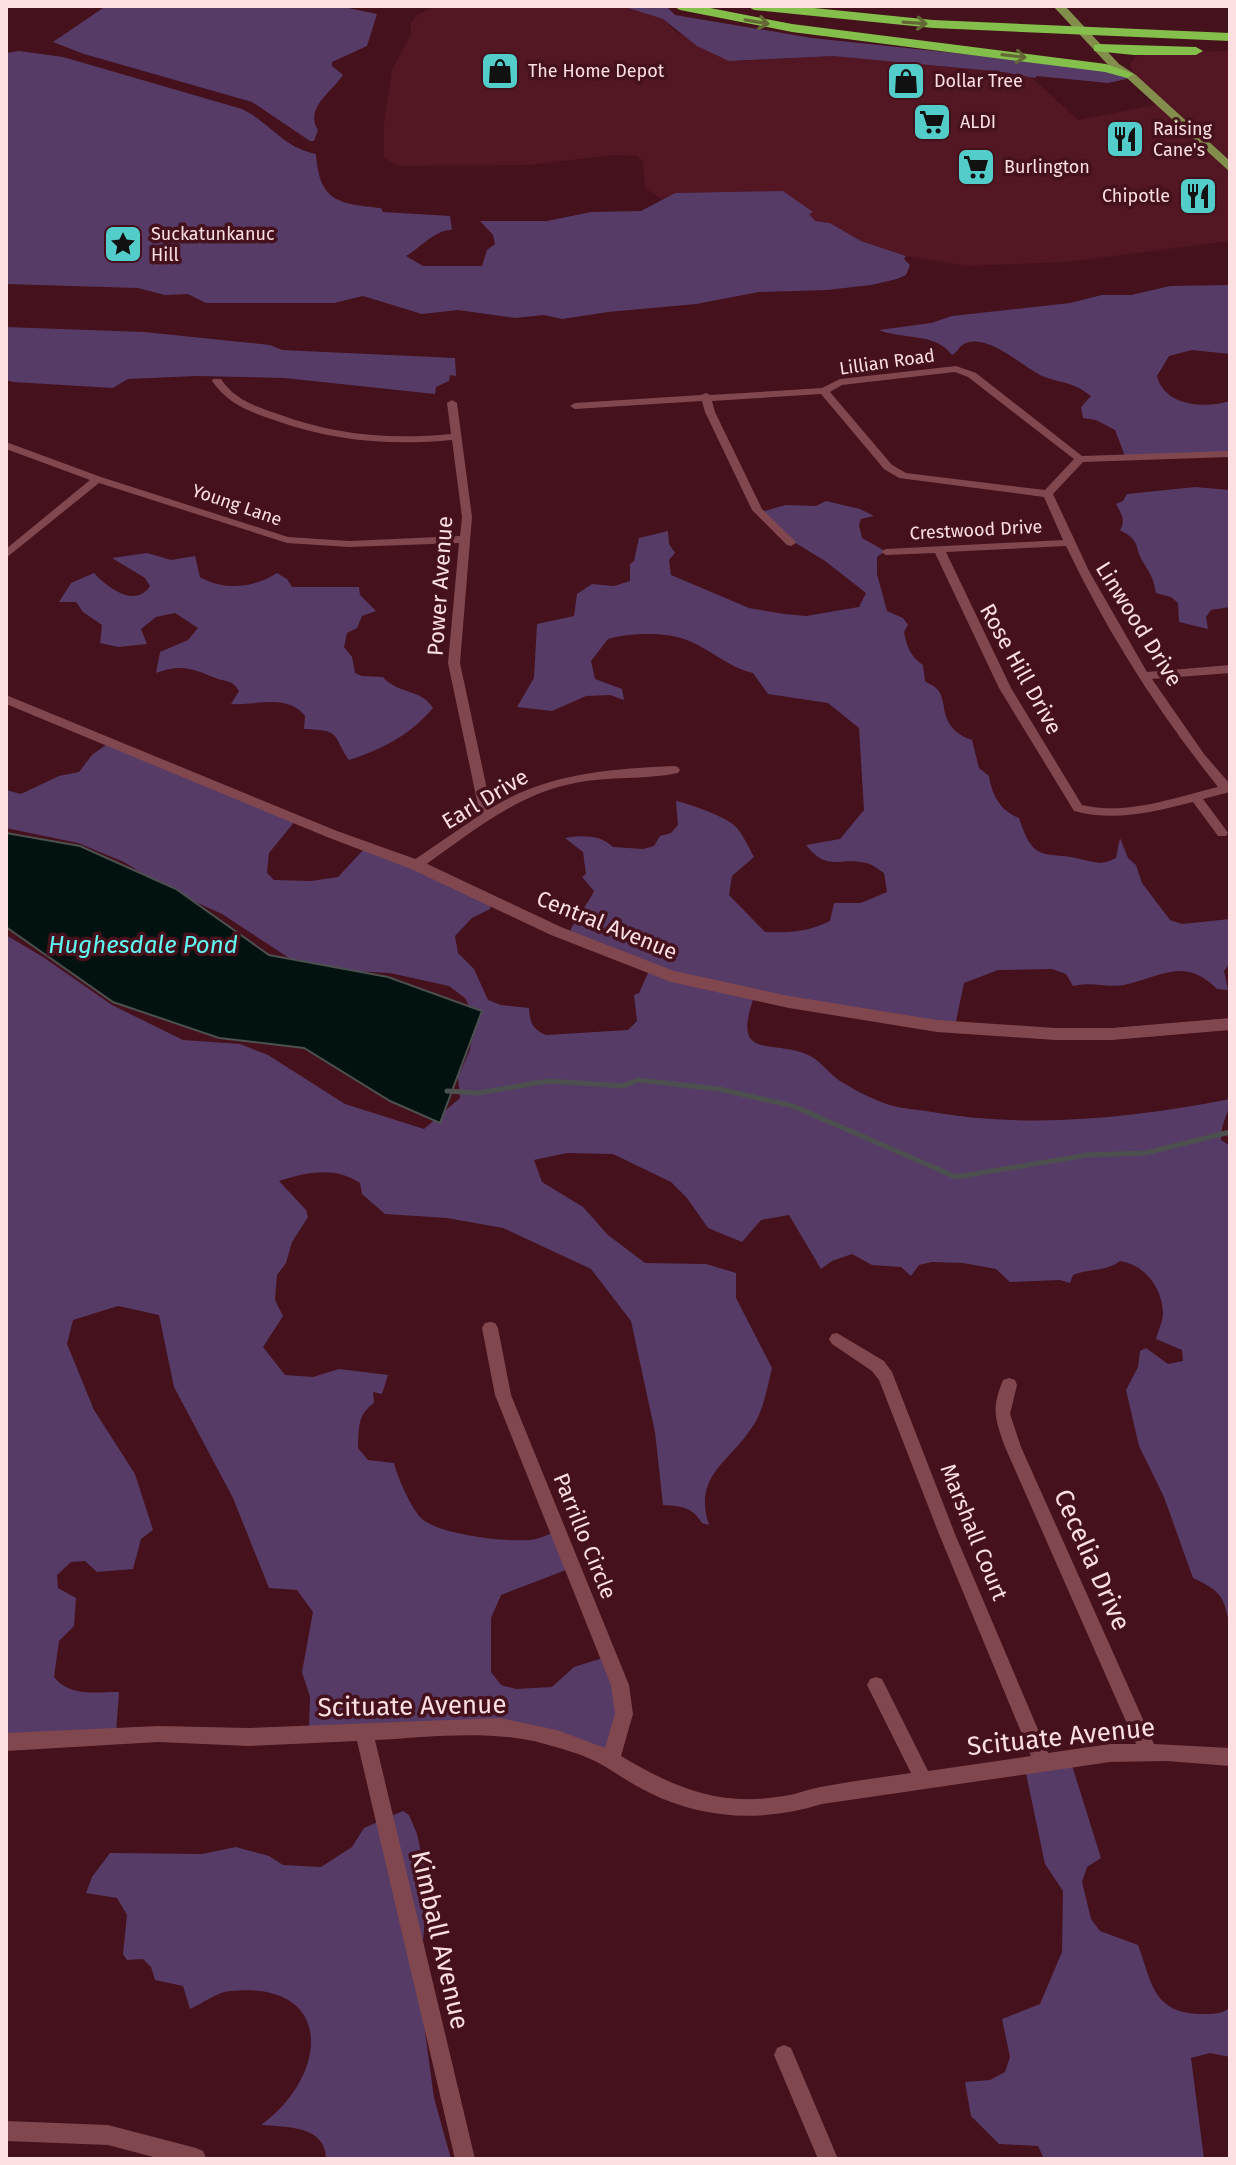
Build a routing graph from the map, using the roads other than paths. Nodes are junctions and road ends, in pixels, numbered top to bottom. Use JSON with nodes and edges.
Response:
{"nodes":[{"id":1,"x":680,"y":6,"type":"edge"},
{"id":2,"x":754,"y":6,"type":"edge"},
{"id":3,"x":869,"y":6,"type":"edge"},
{"id":4,"x":1075,"y":6,"type":"edge"},
{"id":5,"x":1057,"y":12,"type":"edge"},
{"id":6,"x":1230,"y":24,"type":"edge"},
{"id":7,"x":1230,"y":37,"type":"edge"},
{"id":8,"x":1230,"y":50,"type":"edge"},
{"id":9,"x":1108,"y":52,"type":"junction"},
{"id":10,"x":1161,"y":52,"type":"junction"},
{"id":11,"x":1044,"y":60,"type":"junction"},
{"id":12,"x":1131,"y":74,"type":"junction"},
{"id":13,"x":1230,"y":168,"type":"edge"},
{"id":14,"x":217,"y":381,"type":"dead end"},
{"id":15,"x":824,"y":391,"type":"junction"},
{"id":16,"x":706,"y":396,"type":"junction"},
{"id":17,"x":452,"y":403,"type":"dead end"},
{"id":18,"x":575,"y":406,"type":"dead end"},
{"id":19,"x":456,"y":437,"type":"junction"},
{"id":20,"x":6,"y":445,"type":"edge"},
{"id":21,"x":1230,"y":454,"type":"edge"},
{"id":22,"x":1080,"y":459,"type":"junction"},
{"id":23,"x":97,"y":479,"type":"junction"},
{"id":24,"x":1048,"y":494,"type":"junction"},
{"id":25,"x":466,"y":539,"type":"junction"},
{"id":26,"x":791,"y":543,"type":"dead end"},
{"id":27,"x":1067,"y":543,"type":"junction"},
{"id":28,"x":940,"y":551,"type":"junction"},
{"id":29,"x":886,"y":552,"type":"dead end"},
{"id":30,"x":6,"y":555,"type":"edge"},
{"id":31,"x":1230,"y":669,"type":"edge"},
{"id":32,"x":1146,"y":676,"type":"junction"},
{"id":33,"x":6,"y":699,"type":"edge"},
{"id":34,"x":674,"y":770,"type":"dead end"},
{"id":35,"x":1228,"y":789,"type":"edge"},
{"id":36,"x":1195,"y":796,"type":"junction"},
{"id":37,"x":487,"y":817,"type":"junction"},
{"id":38,"x":1222,"y":833,"type":"dead end"},
{"id":39,"x":416,"y":865,"type":"junction"},
{"id":40,"x":1230,"y":1024,"type":"edge"},
{"id":41,"x":490,"y":1328,"type":"dead end"},
{"id":42,"x":837,"y":1339,"type":"dead end"},
{"id":43,"x":1009,"y":1385,"type":"dead end"},
{"id":44,"x":876,"y":1685,"type":"dead end"},
{"id":45,"x":364,"y":1732,"type":"junction"},
{"id":46,"x":6,"y":1742,"type":"edge"},
{"id":47,"x":1149,"y":1752,"type":"junction"},
{"id":48,"x":1230,"y":1757,"type":"edge"},
{"id":49,"x":611,"y":1760,"type":"junction"},
{"id":50,"x":1043,"y":1763,"type":"junction"},
{"id":51,"x":923,"y":1779,"type":"junction"},
{"id":52,"x":784,"y":2055,"type":"dead end"},
{"id":53,"x":6,"y":2131,"type":"edge"},
{"id":54,"x":196,"y":2158,"type":"edge"},
{"id":55,"x":465,"y":2159,"type":"edge"},
{"id":56,"x":828,"y":2159,"type":"edge"}],
"edges":[{"from":1,"to":11,"type":"highway","one_way":true},
{"from":2,"to":7,"type":"highway","one_way":true},
{"from":3,"to":5,"type":"highway"},
{"from":4,"to":9,"type":"main road"},
{"from":5,"to":6,"type":"highway"},
{"from":5,"to":9,"type":"main road"},
{"from":8,"to":10,"type":"highway"},
{"from":9,"to":10,"type":"highway"},
{"from":9,"to":11,"type":"highway"},
{"from":9,"to":12,"type":"main road"},
{"from":10,"to":12,"type":"highway"},
{"from":11,"to":12,"type":"highway"},
{"from":12,"to":13,"type":"main road"},
{"from":14,"to":19,"type":"street"},
{"from":15,"to":16,"type":"street","name":"Lillian Road"},
{"from":15,"to":22,"type":"street","name":"Lillian Road"},
{"from":15,"to":24,"type":"street"},
{"from":16,"to":18,"type":"street","name":"Lillian Road"},
{"from":16,"to":26,"type":"street"},
{"from":17,"to":19,"type":"street","name":"Power Avenue"},
{"from":19,"to":25,"type":"street","name":"Power Avenue"},
{"from":20,"to":23,"type":"street","name":"Young Lane"},
{"from":21,"to":22,"type":"street"},
{"from":22,"to":24,"type":"street"},
{"from":23,"to":25,"type":"street","name":"Young Lane"},
{"from":23,"to":30,"type":"street"},
{"from":24,"to":27,"type":"street","name":"Linwood Drive"},
{"from":25,"to":37,"type":"street","name":"Power Avenue"},
{"from":27,"to":28,"type":"street","name":"Crestwood Drive"},
{"from":27,"to":32,"type":"street","name":"Linwood Drive"},
{"from":28,"to":29,"type":"street","name":"Crestwood Drive"},
{"from":28,"to":36,"type":"street","name":"Rose Hill Drive"},
{"from":31,"to":32,"type":"street"},
{"from":32,"to":35,"type":"street","name":"Linwood Drive"},
{"from":33,"to":39,"type":"street","name":"Central Avenue"},
{"from":34,"to":37,"type":"street","name":"Earl Drive"},
{"from":35,"to":36,"type":"street"},
{"from":36,"to":38,"type":"street"},
{"from":37,"to":39,"type":"street","name":"Earl Drive"},
{"from":39,"to":40,"type":"street","name":"Central Avenue"},
{"from":41,"to":49,"type":"street","name":"Parrillo Circle"},
{"from":42,"to":50,"type":"street","name":"Marshall Court"},
{"from":43,"to":47,"type":"street","name":"Cecelia Drive"},
{"from":44,"to":51,"type":"street"},
{"from":45,"to":46,"type":"street","name":"Scituate Avenue"},
{"from":45,"to":49,"type":"street","name":"Scituate Avenue"},
{"from":45,"to":55,"type":"street","name":"Kimball Avenue"},
{"from":47,"to":48,"type":"street","name":"Scituate Avenue"},
{"from":47,"to":50,"type":"street","name":"Scituate Avenue"},
{"from":49,"to":51,"type":"street","name":"Scituate Avenue"},
{"from":50,"to":51,"type":"street","name":"Scituate Avenue"},
{"from":52,"to":56,"type":"street"},
{"from":53,"to":54,"type":"street"}]}
